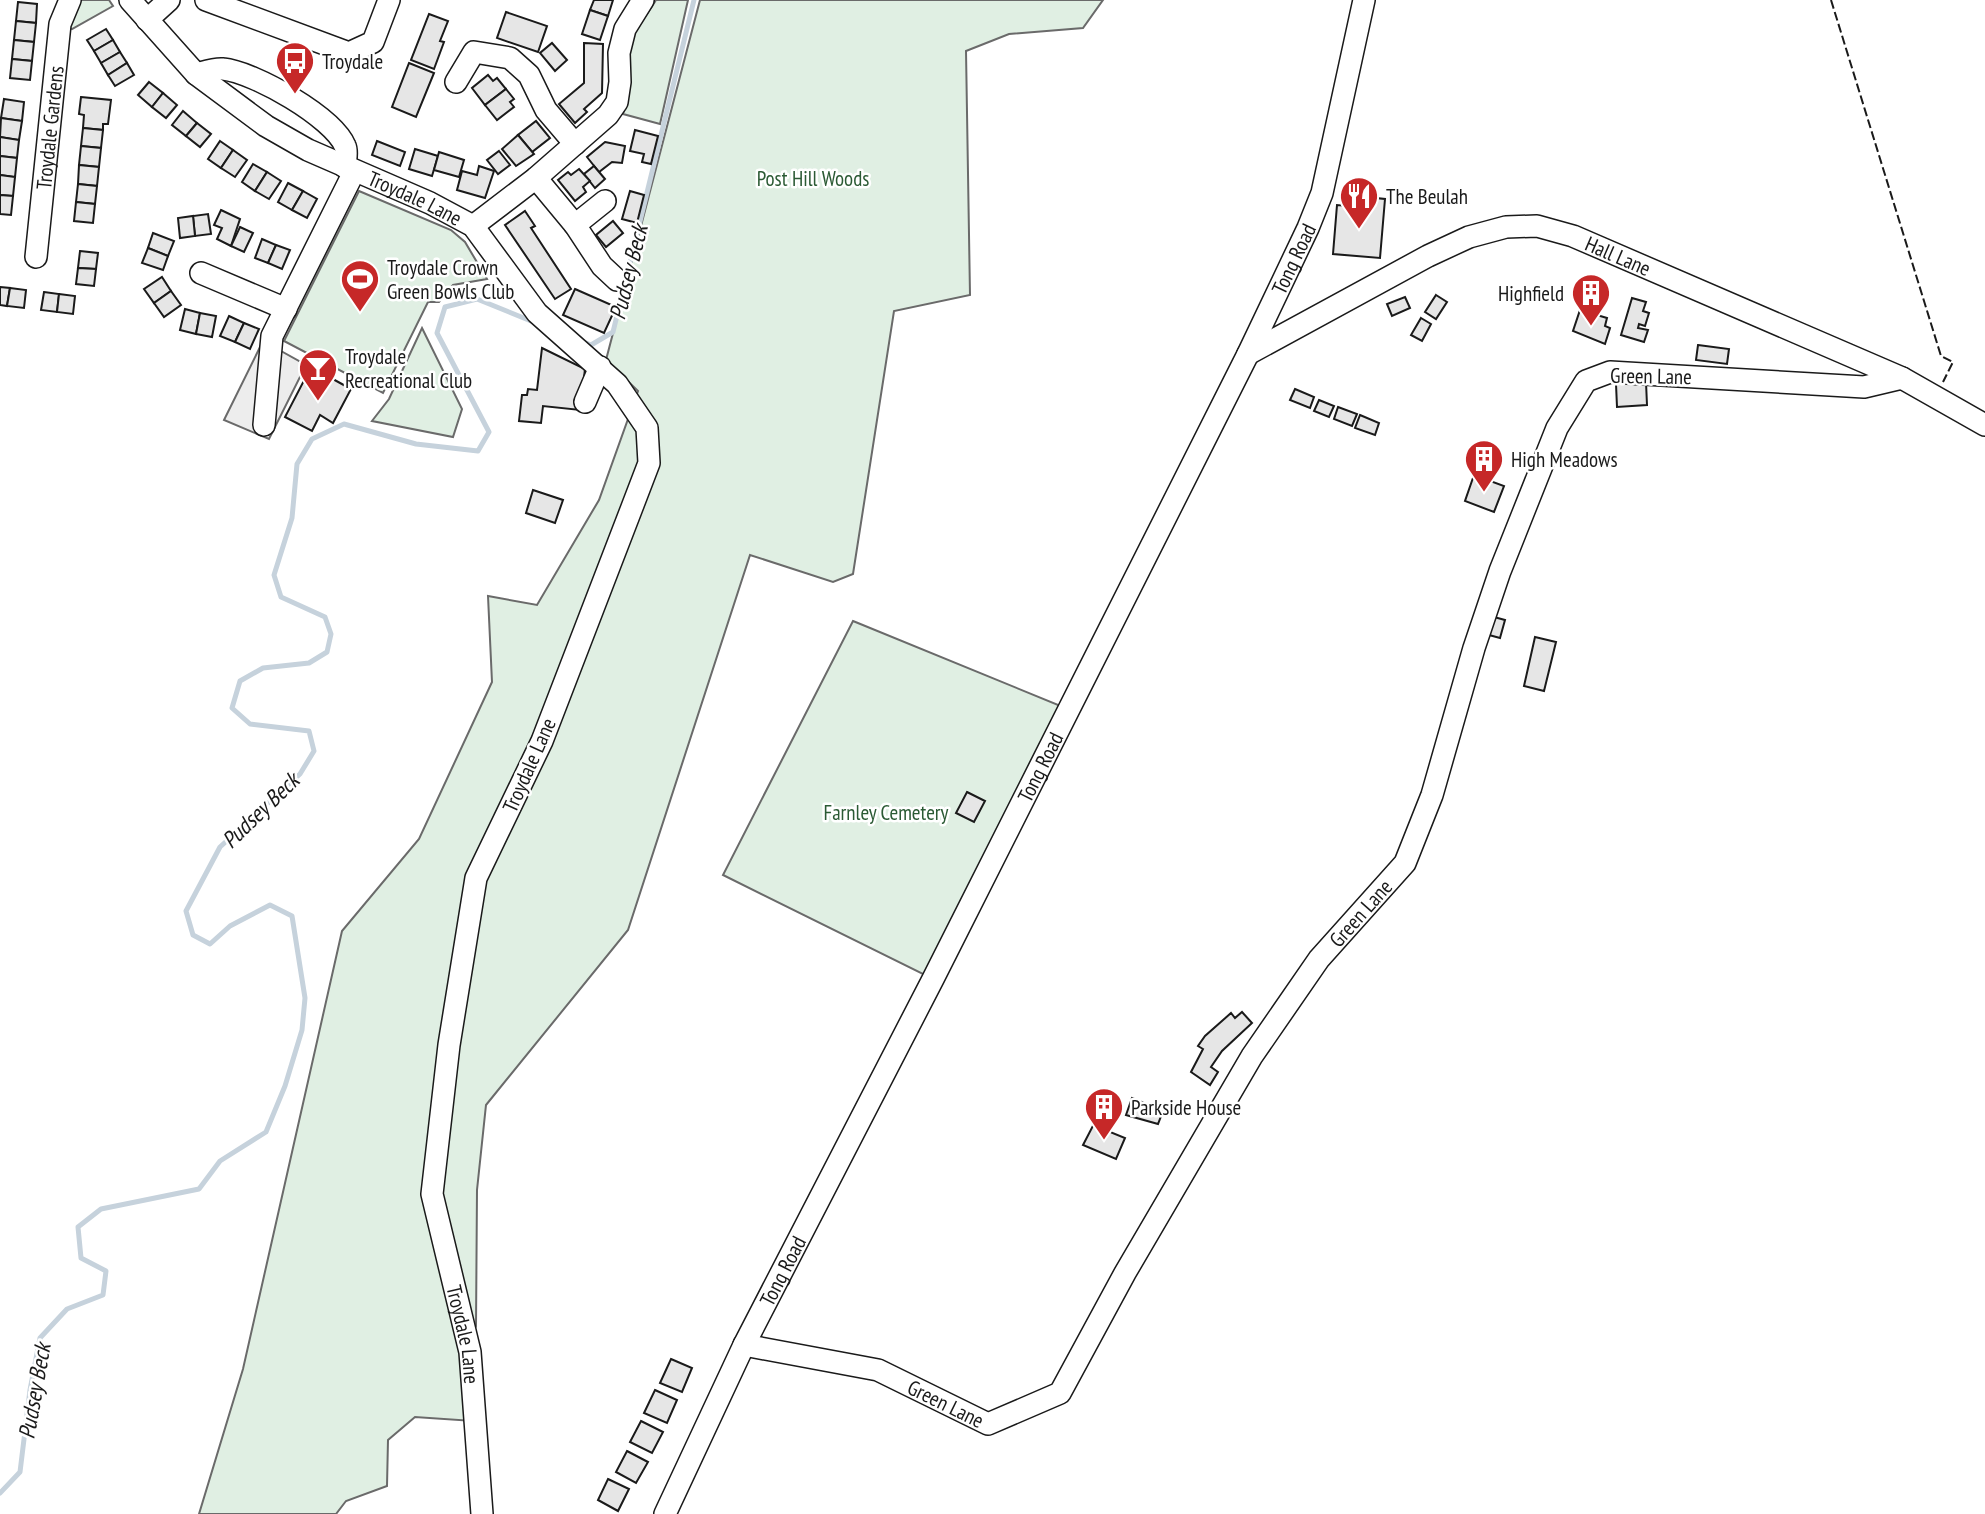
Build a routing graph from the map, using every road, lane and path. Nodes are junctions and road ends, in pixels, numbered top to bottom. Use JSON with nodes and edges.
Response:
{"nodes":[{"id":1,"x":70,"y":0,"type":"edge"},
{"id":2,"x":130,"y":0,"type":"edge"},
{"id":3,"x":169,"y":0,"type":"edge"},
{"id":4,"x":206,"y":0,"type":"edge"},
{"id":5,"x":389,"y":0,"type":"edge"},
{"id":6,"x":643,"y":0,"type":"edge"},
{"id":7,"x":1364,"y":0,"type":"edge"},
{"id":8,"x":146,"y":20,"type":"junction"},
{"id":9,"x":196,"y":74,"type":"junction"},
{"id":10,"x":456,"y":82,"type":"dead end"},
{"id":11,"x":575,"y":144,"type":"junction"},
{"id":12,"x":349,"y":170,"type":"junction"},
{"id":13,"x":536,"y":178,"type":"junction"},
{"id":14,"x":605,"y":201,"type":"dead end"},
{"id":15,"x":575,"y":225,"type":"junction"},
{"id":16,"x":473,"y":226,"type":"junction"},
{"id":17,"x":36,"y":257,"type":"dead end"},
{"id":18,"x":201,"y":273,"type":"dead end"},
{"id":19,"x":617,"y":280,"type":"dead end"},
{"id":20,"x":286,"y":309,"type":"junction"},
{"id":21,"x":1248,"y":354,"type":"junction"},
{"id":22,"x":595,"y":363,"type":"junction"},
{"id":23,"x":1902,"y":378,"type":"junction"},
{"id":24,"x":585,"y":402,"type":"dead end"},
{"id":25,"x":264,"y":425,"type":"dead end"},
{"id":26,"x":1985,"y":425,"type":"edge"},
{"id":27,"x":744,"y":1345,"type":"junction"},
{"id":28,"x":482,"y":1514,"type":"edge"},
{"id":29,"x":665,"y":1514,"type":"edge"}],
"edges":[{"from":1,"to":17,"type":"street","name":"Troydale Gardens"},
{"from":2,"to":8,"type":"street","name":"Troydale Lane"},
{"from":3,"to":8,"type":"street"},
{"from":4,"to":5,"type":"street"},
{"from":6,"to":11,"type":"street"},
{"from":7,"to":21,"type":"street","name":"Tong Road"},
{"from":8,"to":9,"type":"street","name":"Troydale Lane"},
{"from":9,"to":12,"type":"street","name":"Troydale Lane"},
{"from":9,"to":12,"type":"street","name":"Troydale Lane"},
{"from":10,"to":11,"type":"street"},
{"from":11,"to":13,"type":"street"},
{"from":12,"to":16,"type":"street","name":"Troydale Lane"},
{"from":12,"to":20,"type":"street"},
{"from":13,"to":15,"type":"street"},
{"from":13,"to":16,"type":"street"},
{"from":14,"to":15,"type":"street"},
{"from":15,"to":19,"type":"street"},
{"from":16,"to":22,"type":"street","name":"Troydale Lane"},
{"from":18,"to":20,"type":"street"},
{"from":20,"to":25,"type":"street"},
{"from":21,"to":23,"type":"street","name":"Hall Lane"},
{"from":21,"to":27,"type":"street","name":"Tong Road"},
{"from":22,"to":24,"type":"street"},
{"from":22,"to":28,"type":"street","name":"Troydale Lane"},
{"from":23,"to":26,"type":"street","name":"Hall Lane"},
{"from":23,"to":27,"type":"street","name":"Green Lane"},
{"from":27,"to":29,"type":"street","name":"Tong Road"}]}
